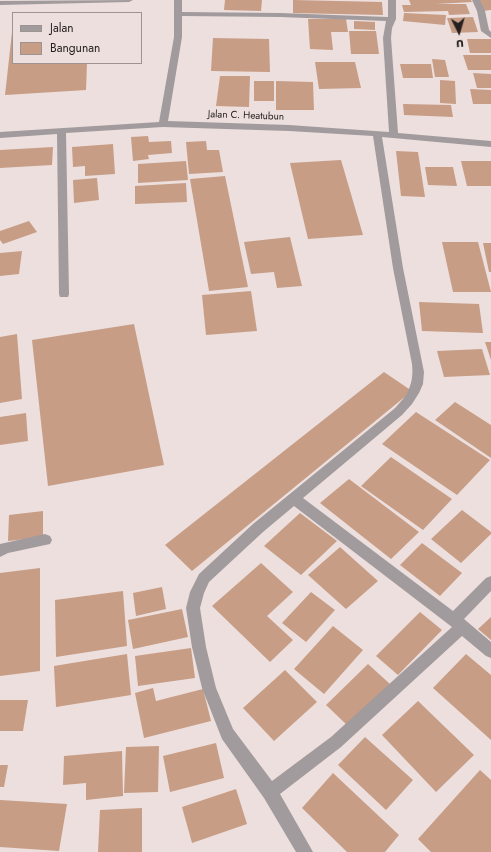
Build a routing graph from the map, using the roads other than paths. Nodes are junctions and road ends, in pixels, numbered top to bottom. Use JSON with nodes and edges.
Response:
{"nodes":[{"id":1,"x":129,"y":0,"type":"edge"},
{"id":2,"x":178,"y":0,"type":"edge"},
{"id":3,"x":392,"y":0,"type":"edge"},
{"id":4,"x":476,"y":0,"type":"edge"},
{"id":5,"x":0,"y":3,"type":"edge"},
{"id":6,"x":178,"y":14,"type":"junction"},
{"id":7,"x":392,"y":19,"type":"junction"},
{"id":8,"x":491,"y":36,"type":"edge"},
{"id":9,"x":163,"y":124,"type":"junction"},
{"id":10,"x":61,"y":130,"type":"junction"},
{"id":11,"x":377,"y":134,"type":"junction"},
{"id":12,"x":0,"y":135,"type":"edge"},
{"id":13,"x":394,"y":135,"type":"junction"},
{"id":14,"x":491,"y":144,"type":"edge"},
{"id":15,"x":64,"y":294,"type":"dead end"},
{"id":16,"x":295,"y":499,"type":"junction"},
{"id":17,"x":45,"y":540,"type":"dead end"},
{"id":18,"x":0,"y":551,"type":"edge"},
{"id":19,"x":491,"y":582,"type":"edge"},
{"id":20,"x":458,"y":624,"type":"junction"},
{"id":21,"x":491,"y":652,"type":"edge"},
{"id":22,"x":270,"y":792,"type":"junction"},
{"id":23,"x":305,"y":852,"type":"edge"}],
"edges":[{"from":1,"to":5,"type":"street"},
{"from":2,"to":6,"type":"street"},
{"from":3,"to":7,"type":"street"},
{"from":4,"to":8,"type":"street"},
{"from":6,"to":7,"type":"street"},
{"from":6,"to":9,"type":"street"},
{"from":7,"to":13,"type":"street"},
{"from":9,"to":10,"type":"street","name":"Jalan C. Heatubun"},
{"from":9,"to":11,"type":"street","name":"Jalan C. Heatubun"},
{"from":10,"to":12,"type":"street","name":"Jalan C. Heatubun"},
{"from":10,"to":15,"type":"street"},
{"from":11,"to":13,"type":"street","name":"Jalan C. Heatubun"},
{"from":11,"to":16,"type":"street"},
{"from":13,"to":14,"type":"street","name":"Jalan C. Heatubun"},
{"from":16,"to":20,"type":"street"},
{"from":16,"to":22,"type":"street"},
{"from":17,"to":18,"type":"street"},
{"from":19,"to":20,"type":"street"},
{"from":20,"to":21,"type":"street"},
{"from":20,"to":22,"type":"street"},
{"from":22,"to":23,"type":"street"}]}
